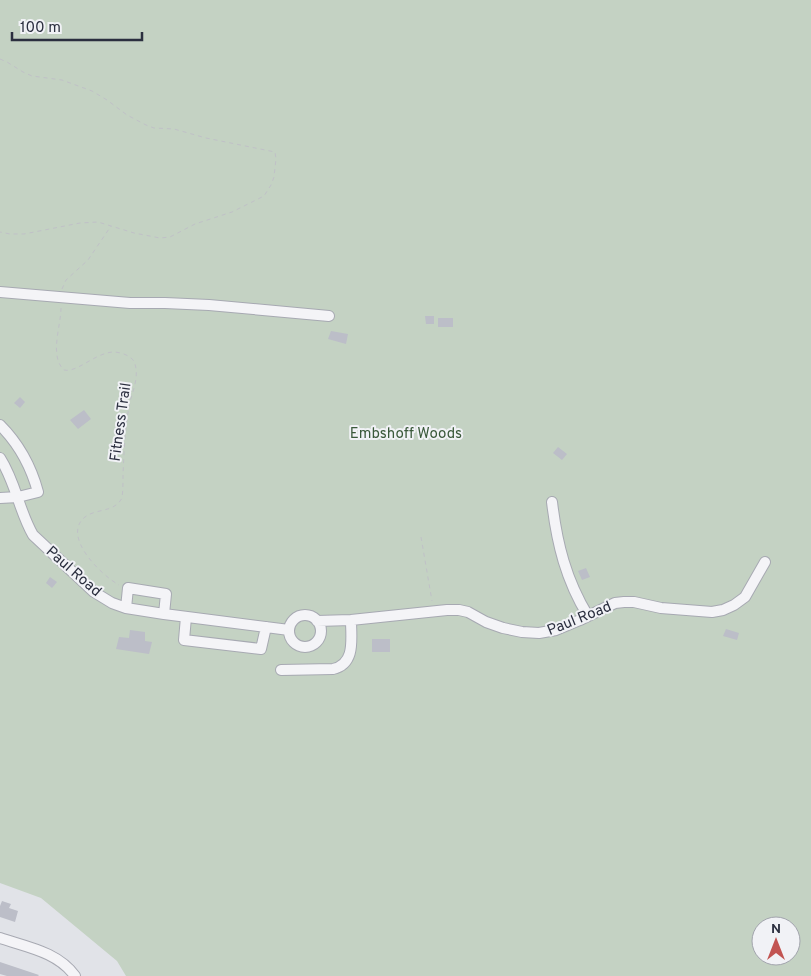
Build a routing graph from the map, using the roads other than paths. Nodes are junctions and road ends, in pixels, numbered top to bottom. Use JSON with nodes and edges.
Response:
{"nodes":[{"id":1,"x":0,"y":292,"type":"edge"},
{"id":2,"x":329,"y":316,"type":"dead end"},
{"id":3,"x":0,"y":425,"type":"edge"},
{"id":4,"x":0,"y":458,"type":"edge"},
{"id":5,"x":18,"y":497,"type":"junction"},
{"id":6,"x":0,"y":498,"type":"edge"},
{"id":7,"x":552,"y":502,"type":"dead end"},
{"id":8,"x":765,"y":562,"type":"dead end"},
{"id":9,"x":126,"y":608,"type":"junction"},
{"id":10,"x":164,"y":614,"type":"junction"},
{"id":11,"x":588,"y":616,"type":"junction"},
{"id":12,"x":186,"y":617,"type":"junction"},
{"id":13,"x":350,"y":620,"type":"junction"},
{"id":14,"x":317,"y":621,"type":"junction"},
{"id":15,"x":266,"y":626,"type":"junction"},
{"id":16,"x":289,"y":630,"type":"junction"},
{"id":17,"x":280,"y":670,"type":"dead end"},
{"id":18,"x":0,"y":938,"type":"edge"},
{"id":19,"x":75,"y":976,"type":"edge"}],
"edges":[{"from":1,"to":2,"type":"street"},
{"from":3,"to":5,"type":"street"},
{"from":4,"to":5,"type":"street","name":"Paul Road"},
{"from":5,"to":6,"type":"street"},
{"from":5,"to":9,"type":"street","name":"Paul Road"},
{"from":7,"to":11,"type":"street"},
{"from":8,"to":11,"type":"street","name":"Paul Road"},
{"from":9,"to":10,"type":"street","name":"Paul Road"},
{"from":9,"to":10,"type":"street"},
{"from":10,"to":12,"type":"street","name":"Paul Road"},
{"from":11,"to":13,"type":"street","name":"Paul Road"},
{"from":12,"to":15,"type":"street","name":"Paul Road"},
{"from":12,"to":15,"type":"street"},
{"from":13,"to":14,"type":"street","name":"Paul Road"},
{"from":13,"to":17,"type":"street"},
{"from":14,"to":16,"type":"street","name":"Paul Road"},
{"from":14,"to":16,"type":"street"},
{"from":15,"to":16,"type":"street","name":"Paul Road"},
{"from":18,"to":19,"type":"street"}]}
